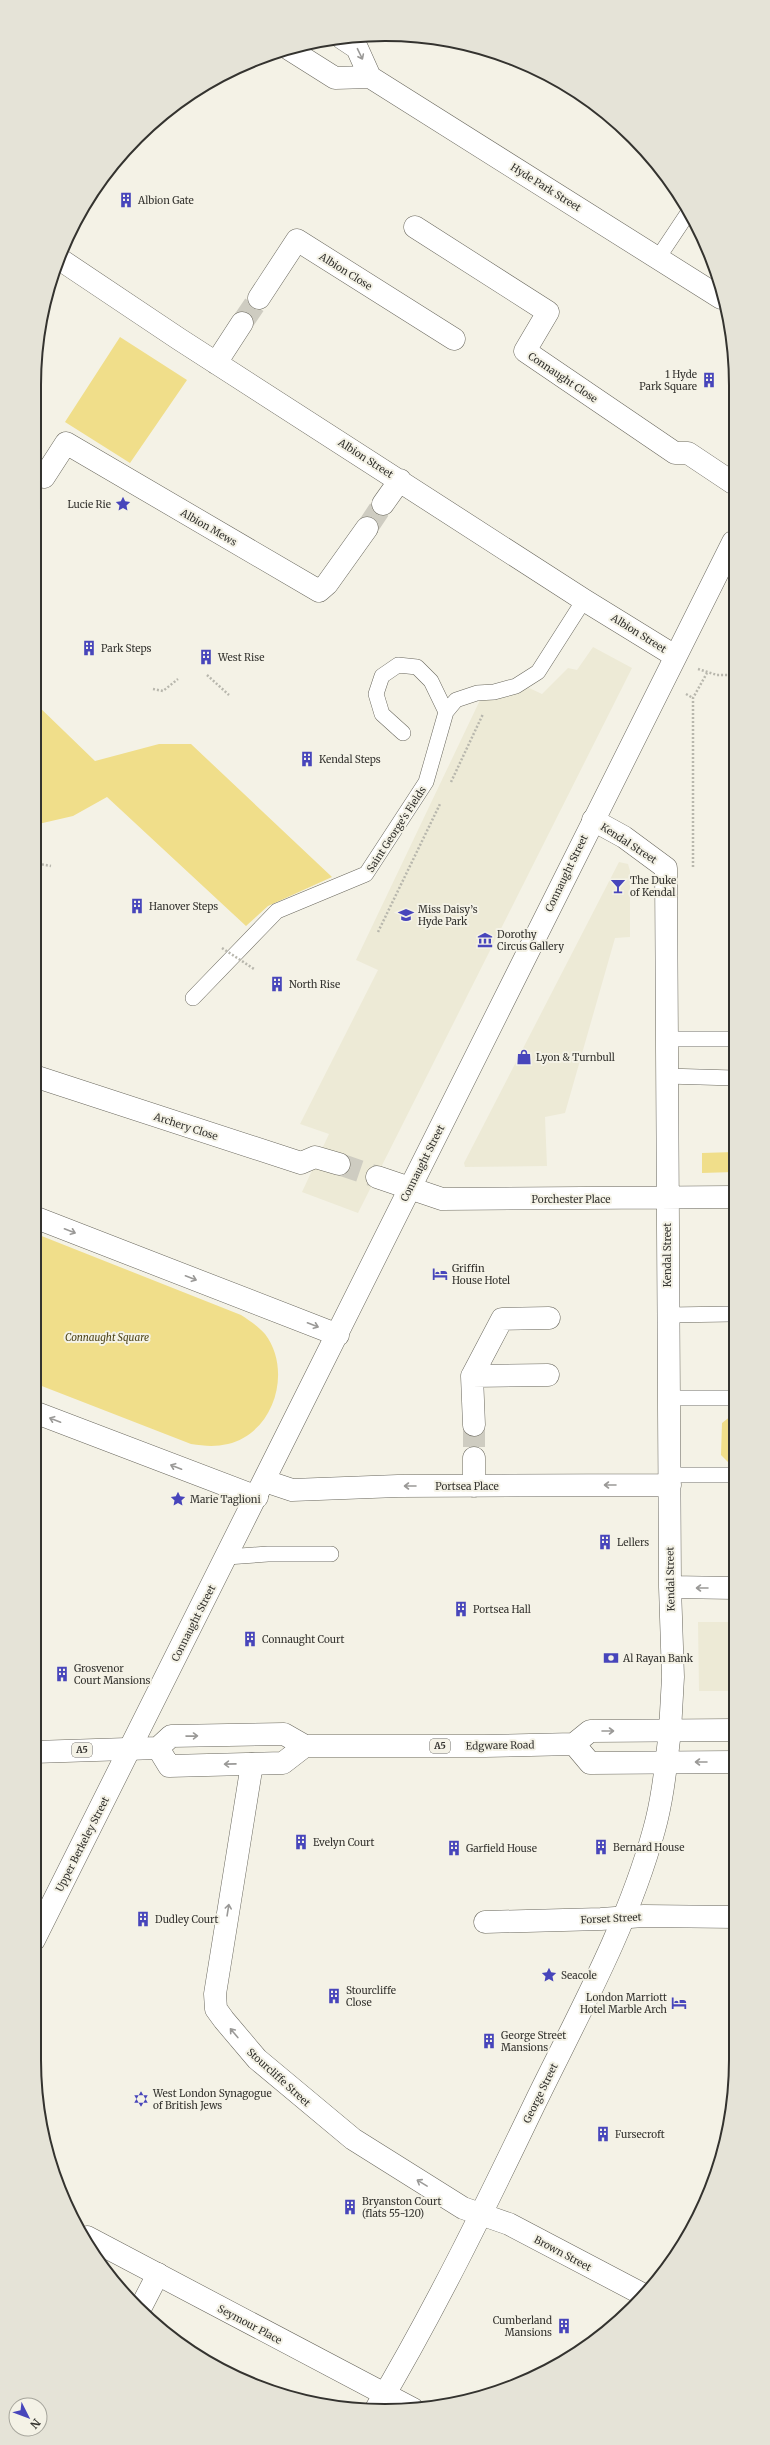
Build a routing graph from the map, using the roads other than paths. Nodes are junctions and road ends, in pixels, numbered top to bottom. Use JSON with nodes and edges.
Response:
{"nodes":[{"id":1,"x":350,"y":43,"type":"edge"},
{"id":2,"x":296,"y":53,"type":"edge"},
{"id":3,"x":370,"y":76,"type":"junction"},
{"id":4,"x":685,"y":217,"type":"edge"},
{"id":5,"x":415,"y":227,"type":"dead end"},
{"id":6,"x":658,"y":258,"type":"junction"},
{"id":7,"x":64,"y":262,"type":"edge"},
{"id":8,"x":717,"y":295,"type":"edge"},
{"id":9,"x":258,"y":298,"type":"tunnel mouth"},
{"id":10,"x":242,"y":323,"type":"tunnel mouth"},
{"id":11,"x":454,"y":339,"type":"dead end"},
{"id":12,"x":216,"y":363,"type":"junction"},
{"id":13,"x":44,"y":477,"type":"dead end"},
{"id":14,"x":400,"y":480,"type":"junction"},
{"id":15,"x":729,"y":480,"type":"edge"},
{"id":16,"x":383,"y":504,"type":"tunnel mouth"},
{"id":17,"x":367,"y":528,"type":"tunnel mouth"},
{"id":18,"x":729,"y":550,"type":"edge"},
{"id":19,"x":584,"y":600,"type":"junction"},
{"id":20,"x":675,"y":656,"type":"junction"},
{"id":21,"x":446,"y":712,"type":"junction"},
{"id":22,"x":403,"y":733,"type":"dead end"},
{"id":23,"x":593,"y":820,"type":"junction"},
{"id":24,"x":193,"y":998,"type":"dead end"},
{"id":25,"x":666,"y":1039,"type":"junction"},
{"id":26,"x":729,"y":1039,"type":"edge"},
{"id":27,"x":666,"y":1076,"type":"junction"},
{"id":28,"x":41,"y":1078,"type":"edge"},
{"id":29,"x":729,"y":1078,"type":"edge"},
{"id":30,"x":339,"y":1164,"type":"tunnel mouth"},
{"id":31,"x":377,"y":1177,"type":"tunnel mouth"},
{"id":32,"x":410,"y":1188,"type":"junction"},
{"id":33,"x":729,"y":1197,"type":"edge"},
{"id":34,"x":667,"y":1199,"type":"junction"},
{"id":35,"x":41,"y":1220,"type":"edge"},
{"id":36,"x":729,"y":1314,"type":"edge"},
{"id":37,"x":668,"y":1315,"type":"junction"},
{"id":38,"x":549,"y":1318,"type":"dead end"},
{"id":39,"x":338,"y":1335,"type":"junction"},
{"id":40,"x":548,"y":1375,"type":"dead end"},
{"id":41,"x":472,"y":1376,"type":"junction"},
{"id":42,"x":669,"y":1398,"type":"junction"},
{"id":43,"x":729,"y":1398,"type":"edge"},
{"id":44,"x":41,"y":1414,"type":"edge"},
{"id":45,"x":474,"y":1425,"type":"tunnel mouth"},
{"id":46,"x":474,"y":1458,"type":"tunnel mouth"},
{"id":47,"x":729,"y":1475,"type":"edge"},
{"id":48,"x":670,"y":1480,"type":"junction"},
{"id":49,"x":474,"y":1486,"type":"junction"},
{"id":50,"x":261,"y":1489,"type":"junction"},
{"id":51,"x":331,"y":1554,"type":"dead end"},
{"id":52,"x":227,"y":1557,"type":"junction"},
{"id":53,"x":670,"y":1588,"type":"junction"},
{"id":54,"x":729,"y":1588,"type":"edge"},
{"id":55,"x":729,"y":1730,"type":"edge"},
{"id":56,"x":670,"y":1731,"type":"junction"},
{"id":57,"x":574,"y":1744,"type":"junction"},
{"id":58,"x":305,"y":1746,"type":"junction"},
{"id":59,"x":158,"y":1748,"type":"junction"},
{"id":60,"x":130,"y":1749,"type":"junction"},
{"id":61,"x":41,"y":1752,"type":"edge"},
{"id":62,"x":666,"y":1762,"type":"junction"},
{"id":63,"x":729,"y":1762,"type":"edge"},
{"id":64,"x":252,"y":1764,"type":"junction"},
{"id":65,"x":729,"y":1917,"type":"edge"},
{"id":66,"x":623,"y":1918,"type":"junction"},
{"id":67,"x":485,"y":1922,"type":"dead end"},
{"id":68,"x":41,"y":1926,"type":"edge"},
{"id":69,"x":481,"y":2214,"type":"junction"},
{"id":70,"x":92,"y":2239,"type":"edge"},
{"id":71,"x":158,"y":2274,"type":"junction"},
{"id":72,"x":639,"y":2292,"type":"edge"},
{"id":73,"x":143,"y":2304,"type":"edge"},
{"id":74,"x":380,"y":2402,"type":"edge"}],
"edges":[{"from":1,"to":3,"type":"main road","one_way":true},
{"from":2,"to":3,"type":"main road"},
{"from":3,"to":6,"type":"main road","name":"Hyde Park Street"},
{"from":4,"to":6,"type":"lane"},
{"from":5,"to":15,"type":"main road","name":"Connaught Close"},
{"from":6,"to":8,"type":"main road","name":"Hyde Park Street"},
{"from":7,"to":12,"type":"main road","name":"Albion Street"},
{"from":9,"to":11,"type":"main road","name":"Albion Close"},
{"from":10,"to":12,"type":"main road"},
{"from":12,"to":14,"type":"main road","name":"Albion Street"},
{"from":13,"to":17,"type":"main road","name":"Albion Mews"},
{"from":14,"to":16,"type":"main road"},
{"from":14,"to":19,"type":"main road","name":"Albion Street"},
{"from":18,"to":20,"type":"main road","name":"Connaught Street"},
{"from":19,"to":20,"type":"main road","name":"Albion Street"},
{"from":19,"to":21,"type":"lane"},
{"from":20,"to":23,"type":"main road","name":"Connaught Street"},
{"from":21,"to":22,"type":"lane"},
{"from":21,"to":24,"type":"lane","name":"Saint George's Fields"},
{"from":23,"to":25,"type":"main road","name":"Kendal Street"},
{"from":23,"to":32,"type":"main road","name":"Connaught Street"},
{"from":25,"to":26,"type":"lane"},
{"from":25,"to":27,"type":"main road","name":"Kendal Street"},
{"from":27,"to":29,"type":"lane"},
{"from":27,"to":34,"type":"main road","name":"Kendal Street"},
{"from":28,"to":30,"type":"main road","name":"Archery Close"},
{"from":31,"to":32,"type":"main road"},
{"from":32,"to":34,"type":"main road","name":"Porchester Place"},
{"from":32,"to":39,"type":"main road","name":"Connaught Street"},
{"from":33,"to":34,"type":"main road","name":"Porchester Place"},
{"from":34,"to":37,"type":"main road","name":"Kendal Street"},
{"from":35,"to":39,"type":"main road","one_way":true},
{"from":36,"to":37,"type":"lane"},
{"from":37,"to":42,"type":"main road","name":"Kendal Street"},
{"from":38,"to":41,"type":"main road"},
{"from":39,"to":50,"type":"main road"},
{"from":40,"to":41,"type":"main road"},
{"from":41,"to":45,"type":"main road"},
{"from":42,"to":43,"type":"lane"},
{"from":42,"to":48,"type":"main road","name":"Kendal Street"},
{"from":50,"to":44,"type":"main road","one_way":true},
{"from":46,"to":49,"type":"main road"},
{"from":47,"to":48,"type":"lane"},
{"from":48,"to":49,"type":"main road","name":"Portsea Place","one_way":true},
{"from":48,"to":53,"type":"main road","name":"Kendal Street"},
{"from":49,"to":50,"type":"main road","name":"Portsea Place","one_way":true},
{"from":50,"to":52,"type":"main road","name":"Connaught Street"},
{"from":51,"to":52,"type":"lane"},
{"from":52,"to":60,"type":"main road","name":"Connaught Street"},
{"from":54,"to":53,"type":"main road","one_way":true},
{"from":53,"to":56,"type":"main road","name":"Kendal Street"},
{"from":55,"to":56,"type":"main road"},
{"from":57,"to":56,"type":"main road","one_way":true},
{"from":56,"to":62,"type":"main road","name":"Kendal Street"},
{"from":57,"to":58,"type":"main road","name":"Edgware Road","number":"A5"},
{"from":57,"to":62,"type":"main road"},
{"from":59,"to":58,"type":"main road","name":"Edgware Road","number":"A5","one_way":true},
{"from":58,"to":64,"type":"main road"},
{"from":59,"to":60,"type":"main road","number":"A5"},
{"from":64,"to":59,"type":"main road","one_way":true},
{"from":60,"to":61,"type":"main road","number":"A5"},
{"from":60,"to":68,"type":"main road","name":"Upper Berkeley Street"},
{"from":63,"to":62,"type":"main road","one_way":true},
{"from":62,"to":66,"type":"main road","name":"George Street"},
{"from":69,"to":64,"type":"main road","name":"Stourcliffe Street","one_way":true},
{"from":65,"to":66,"type":"main road","name":"Forset Street"},
{"from":66,"to":67,"type":"main road","name":"Forset Street"},
{"from":66,"to":69,"type":"main road","name":"George Street"},
{"from":69,"to":72,"type":"main road","name":"Brown Street"},
{"from":69,"to":74,"type":"main road","name":"George Street"},
{"from":70,"to":71,"type":"main road","name":"Seymour Place"},
{"from":71,"to":73,"type":"main road"},
{"from":71,"to":74,"type":"main road","name":"Seymour Place"}]}
